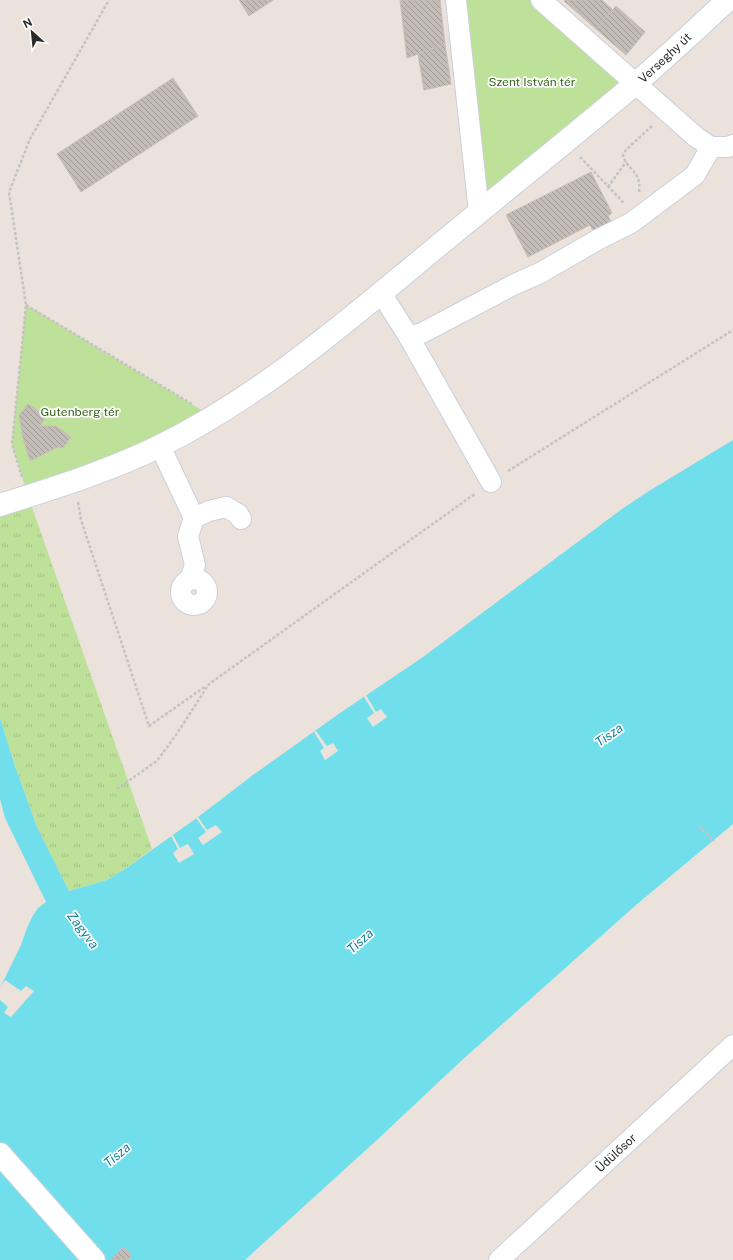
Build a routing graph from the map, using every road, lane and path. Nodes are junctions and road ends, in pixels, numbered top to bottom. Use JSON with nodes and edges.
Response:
{"nodes":[{"id":1,"x":109,"y":0,"type":"edge"},
{"id":2,"x":456,"y":0,"type":"edge"},
{"id":3,"x":541,"y":0,"type":"edge"},
{"id":4,"x":728,"y":0,"type":"edge"},
{"id":5,"x":636,"y":83,"type":"junction"},
{"id":6,"x":668,"y":111,"type":"junction"},
{"id":7,"x":565,"y":141,"type":"junction"},
{"id":8,"x":733,"y":145,"type":"edge"},
{"id":9,"x":711,"y":148,"type":"junction"},
{"id":10,"x":626,"y":162,"type":"junction"},
{"id":11,"x":608,"y":187,"type":"junction"},
{"id":12,"x":479,"y":212,"type":"junction"},
{"id":13,"x":629,"y":215,"type":"junction"},
{"id":14,"x":381,"y":293,"type":"junction"},
{"id":15,"x":26,"y":305,"type":"junction"},
{"id":16,"x":733,"y":330,"type":"edge"},
{"id":17,"x":409,"y":337,"type":"junction"},
{"id":18,"x":213,"y":417,"type":"junction"},
{"id":19,"x":160,"y":446,"type":"junction"},
{"id":20,"x":491,"y":482,"type":"junction"},
{"id":21,"x":28,"y":496,"type":"junction"},
{"id":22,"x":0,"y":506,"type":"edge"},
{"id":23,"x":194,"y":518,"type":"junction"},
{"id":24,"x":81,"y":520,"type":"dead end"},
{"id":25,"x":241,"y":520,"type":"dead end"},
{"id":26,"x":190,"y":580,"type":"dead end"},
{"id":27,"x":209,"y":684,"type":"junction"},
{"id":28,"x":117,"y":789,"type":"dead end"},
{"id":29,"x":700,"y":826,"type":"dead end"},
{"id":30,"x":714,"y":840,"type":"dead end"},
{"id":31,"x":733,"y":1045,"type":"edge"},
{"id":32,"x":0,"y":1154,"type":"edge"},
{"id":33,"x":94,"y":1260,"type":"edge"},
{"id":34,"x":499,"y":1260,"type":"edge"}],
"edges":[{"from":1,"to":15,"type":"path"},
{"from":2,"to":12,"type":"street"},
{"from":3,"to":5,"type":"street"},
{"from":4,"to":5,"type":"main road","name":"Verseghy út"},
{"from":5,"to":6,"type":"street","name":"Verseghy út"},
{"from":5,"to":7,"type":"main road"},
{"from":6,"to":9,"type":"street","name":"Verseghy út"},
{"from":6,"to":10,"type":"path"},
{"from":7,"to":11,"type":"path"},
{"from":7,"to":12,"type":"main road"},
{"from":8,"to":9,"type":"street"},
{"from":9,"to":13,"type":"street"},
{"from":10,"to":11,"type":"path"},
{"from":10,"to":13,"type":"path"},
{"from":11,"to":13,"type":"path"},
{"from":12,"to":14,"type":"main road"},
{"from":13,"to":17,"type":"street"},
{"from":14,"to":17,"type":"street"},
{"from":14,"to":18,"type":"main road"},
{"from":15,"to":18,"type":"path"},
{"from":15,"to":21,"type":"path"},
{"from":16,"to":20,"type":"path"},
{"from":17,"to":20,"type":"street"},
{"from":18,"to":19,"type":"main road"},
{"from":19,"to":21,"type":"main road"},
{"from":19,"to":23,"type":"street"},
{"from":20,"to":27,"type":"path"},
{"from":21,"to":22,"type":"main road"},
{"from":23,"to":25,"type":"street"},
{"from":23,"to":26,"type":"street"},
{"from":24,"to":27,"type":"path"},
{"from":27,"to":28,"type":"path"},
{"from":29,"to":30,"type":"path"},
{"from":31,"to":34,"type":"street","name":"Üdülősor"},
{"from":32,"to":33,"type":"main road"}]}
